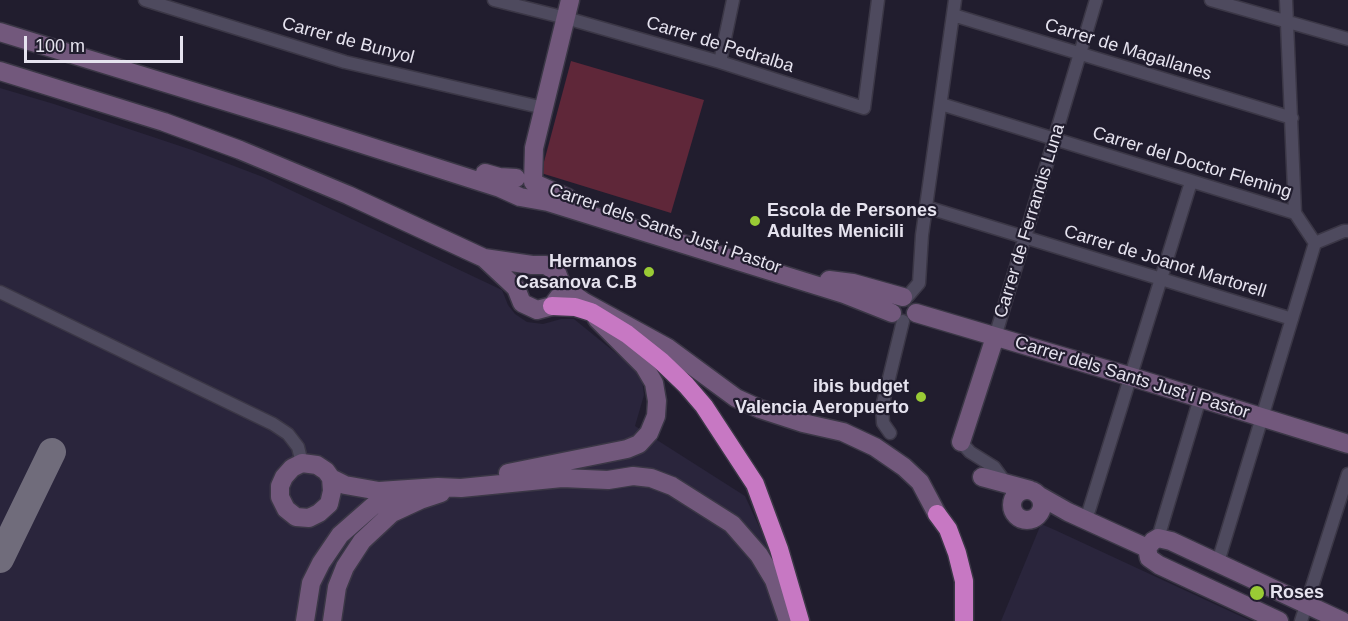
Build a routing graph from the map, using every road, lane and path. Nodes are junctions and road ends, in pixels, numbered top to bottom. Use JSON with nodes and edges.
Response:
{"nodes":[{"id":1,"x":494,"y":0,"type":"edge"},
{"id":2,"x":733,"y":0,"type":"edge"},
{"id":3,"x":878,"y":0,"type":"edge"},
{"id":4,"x":956,"y":0,"type":"edge"},
{"id":5,"x":1096,"y":0,"type":"edge"},
{"id":6,"x":1211,"y":0,"type":"edge"},
{"id":7,"x":1286,"y":0,"type":"edge"},
{"id":8,"x":150,"y":1,"type":"edge"},
{"id":9,"x":568,"y":9,"type":"edge"},
{"id":10,"x":953,"y":15,"type":"junction"},
{"id":11,"x":1287,"y":23,"type":"junction"},
{"id":12,"x":5,"y":33,"type":"edge"},
{"id":13,"x":1348,"y":39,"type":"edge"},
{"id":14,"x":1080,"y":54,"type":"junction"},
{"id":15,"x":720,"y":63,"type":"junction"},
{"id":16,"x":0,"y":71,"type":"edge"},
{"id":17,"x":941,"y":104,"type":"junction"},
{"id":18,"x":544,"y":108,"type":"junction"},
{"id":19,"x":1292,"y":118,"type":"junction"},
{"id":20,"x":1054,"y":139,"type":"junction"},
{"id":21,"x":1191,"y":182,"type":"junction"},
{"id":22,"x":523,"y":185,"type":"junction"},
{"id":23,"x":926,"y":207,"type":"junction"},
{"id":24,"x":1295,"y":213,"type":"junction"},
{"id":25,"x":1348,"y":231,"type":"edge"},
{"id":26,"x":1025,"y":238,"type":"junction"},
{"id":27,"x":1315,"y":243,"type":"junction"},
{"id":28,"x":484,"y":258,"type":"junction"},
{"id":29,"x":532,"y":265,"type":"junction"},
{"id":30,"x":1162,"y":279,"type":"junction"},
{"id":31,"x":562,"y":286,"type":"junction"},
{"id":32,"x":516,"y":288,"type":"junction"},
{"id":33,"x":0,"y":292,"type":"edge"},
{"id":34,"x":905,"y":297,"type":"junction"},
{"id":35,"x":552,"y":306,"type":"junction"},
{"id":36,"x":591,"y":312,"type":"junction"},
{"id":37,"x":904,"y":316,"type":"junction"},
{"id":38,"x":1292,"y":319,"type":"junction"},
{"id":39,"x":995,"y":337,"type":"junction"},
{"id":40,"x":1132,"y":377,"type":"junction"},
{"id":41,"x":1200,"y":398,"type":"junction"},
{"id":42,"x":1262,"y":417,"type":"junction"},
{"id":43,"x":890,"y":433,"type":"dead end"},
{"id":44,"x":961,"y":442,"type":"joint"},
{"id":45,"x":1348,"y":444,"type":"edge"},
{"id":46,"x":297,"y":465,"type":"junction"},
{"id":47,"x":1348,"y":474,"type":"edge"},
{"id":48,"x":982,"y":477,"type":"dead end"},
{"id":49,"x":331,"y":478,"type":"junction"},
{"id":50,"x":1005,"y":482,"type":"junction"},
{"id":51,"x":480,"y":486,"type":"junction"},
{"id":52,"x":1034,"y":492,"type":"junction"},
{"id":53,"x":419,"y":494,"type":"junction"},
{"id":54,"x":1068,"y":512,"type":"junction"},
{"id":55,"x":937,"y":514,"type":"joint"},
{"id":56,"x":1039,"y":515,"type":"junction"},
{"id":57,"x":1086,"y":520,"type":"junction"},
{"id":58,"x":1153,"y":543,"type":"junction"},
{"id":59,"x":1218,"y":562,"type":"junction"},
{"id":60,"x":337,"y":587,"type":"junction"},
{"id":61,"x":1304,"y":613,"type":"edge"},
{"id":62,"x":305,"y":621,"type":"edge"},
{"id":63,"x":317,"y":621,"type":"edge"},
{"id":64,"x":326,"y":621,"type":"edge"},
{"id":65,"x":332,"y":621,"type":"edge"},
{"id":66,"x":788,"y":621,"type":"edge"},
{"id":67,"x":800,"y":621,"type":"edge"},
{"id":68,"x":964,"y":621,"type":"edge"},
{"id":69,"x":1279,"y":621,"type":"edge"},
{"id":70,"x":1342,"y":621,"type":"edge"}],
"edges":[{"from":1,"to":9,"type":"street","name":"Carrer de Pedralba"},
{"from":2,"to":15,"type":"street"},
{"from":3,"to":15,"type":"street","name":"Carrer de Pedralba"},
{"from":4,"to":10,"type":"street"},
{"from":5,"to":14,"type":"street","name":"Carrer de Ferrandis Luna"},
{"from":6,"to":11,"type":"street"},
{"from":7,"to":11,"type":"street"},
{"from":8,"to":18,"type":"street","name":"Carrer de Bunyol"},
{"from":9,"to":15,"type":"street","name":"Carrer de Pedralba"},
{"from":9,"to":18,"type":"main road"},
{"from":10,"to":14,"type":"street","name":"Carrer de Magallanes"},
{"from":10,"to":17,"type":"street"},
{"from":11,"to":13,"type":"street"},
{"from":11,"to":19,"type":"street"},
{"from":12,"to":22,"type":"main road","name":"Carrer dels Sants Just i Pastor"},
{"from":14,"to":19,"type":"street","name":"Carrer de Magallanes"},
{"from":14,"to":20,"type":"street","name":"Carrer de Ferrandis Luna"},
{"from":16,"to":28,"type":"main road"},
{"from":17,"to":20,"type":"street","name":"Carrer del Doctor Fleming"},
{"from":17,"to":23,"type":"street"},
{"from":18,"to":22,"type":"main road"},
{"from":19,"to":24,"type":"street"},
{"from":20,"to":21,"type":"street","name":"Carrer del Doctor Fleming"},
{"from":20,"to":26,"type":"street","name":"Carrer de Ferrandis Luna"},
{"from":21,"to":24,"type":"street","name":"Carrer del Doctor Fleming"},
{"from":21,"to":30,"type":"street"},
{"from":22,"to":34,"type":"main road","name":"Carrer dels Sants Just i Pastor"},
{"from":22,"to":37,"type":"main road","name":"Carrer dels Sants Just i Pastor"},
{"from":23,"to":26,"type":"street","name":"Carrer de Joanot Martorell"},
{"from":23,"to":34,"type":"street"},
{"from":24,"to":27,"type":"street"},
{"from":25,"to":27,"type":"street"},
{"from":26,"to":30,"type":"street","name":"Carrer de Joanot Martorell"},
{"from":26,"to":39,"type":"street","name":"Carrer de Ferrandis Luna"},
{"from":27,"to":38,"type":"street"},
{"from":28,"to":29,"type":"main road"},
{"from":28,"to":32,"type":"main road"},
{"from":29,"to":31,"type":"main road"},
{"from":29,"to":32,"type":"main road"},
{"from":30,"to":38,"type":"street","name":"Carrer de Joanot Martorell"},
{"from":30,"to":40,"type":"street"},
{"from":31,"to":35,"type":"main road"},
{"from":31,"to":55,"type":"main road"},
{"from":32,"to":35,"type":"main road"},
{"from":33,"to":46,"type":"street"},
{"from":34,"to":37,"type":"main road"},
{"from":35,"to":36,"type":"highway"},
{"from":36,"to":51,"type":"main road"},
{"from":36,"to":67,"type":"highway"},
{"from":37,"to":39,"type":"main road","name":"Carrer dels Sants Just i Pastor"},
{"from":37,"to":43,"type":"street"},
{"from":38,"to":42,"type":"street"},
{"from":39,"to":40,"type":"main road","name":"Carrer dels Sants Just i Pastor"},
{"from":39,"to":44,"type":"main road","name":"Carrer de Ferrandis Luna"},
{"from":40,"to":41,"type":"main road","name":"Carrer dels Sants Just i Pastor"},
{"from":40,"to":57,"type":"street"},
{"from":41,"to":42,"type":"main road","name":"Carrer dels Sants Just i Pastor"},
{"from":41,"to":58,"type":"street"},
{"from":42,"to":45,"type":"main road","name":"Carrer dels Sants Just i Pastor"},
{"from":42,"to":59,"type":"street"},
{"from":44,"to":50,"type":"street"},
{"from":46,"to":49,"type":"main road"},
{"from":46,"to":49,"type":"main road"},
{"from":47,"to":61,"type":"street"},
{"from":48,"to":50,"type":"main road"},
{"from":49,"to":53,"type":"main road"},
{"from":50,"to":52,"type":"main road"},
{"from":51,"to":53,"type":"main road"},
{"from":51,"to":66,"type":"main road"},
{"from":52,"to":54,"type":"main road"},
{"from":52,"to":56,"type":"main road"},
{"from":52,"to":56,"type":"main road"},
{"from":53,"to":60,"type":"main road"},
{"from":53,"to":62,"type":"main road"},
{"from":53,"to":63,"type":"main road"},
{"from":54,"to":56,"type":"main road"},
{"from":54,"to":57,"type":"main road"},
{"from":55,"to":68,"type":"highway"},
{"from":57,"to":58,"type":"main road"},
{"from":58,"to":59,"type":"main road"},
{"from":58,"to":69,"type":"main road"},
{"from":59,"to":61,"type":"main road"},
{"from":60,"to":64,"type":"main road"},
{"from":60,"to":65,"type":"main road"},
{"from":61,"to":70,"type":"main road"}]}
